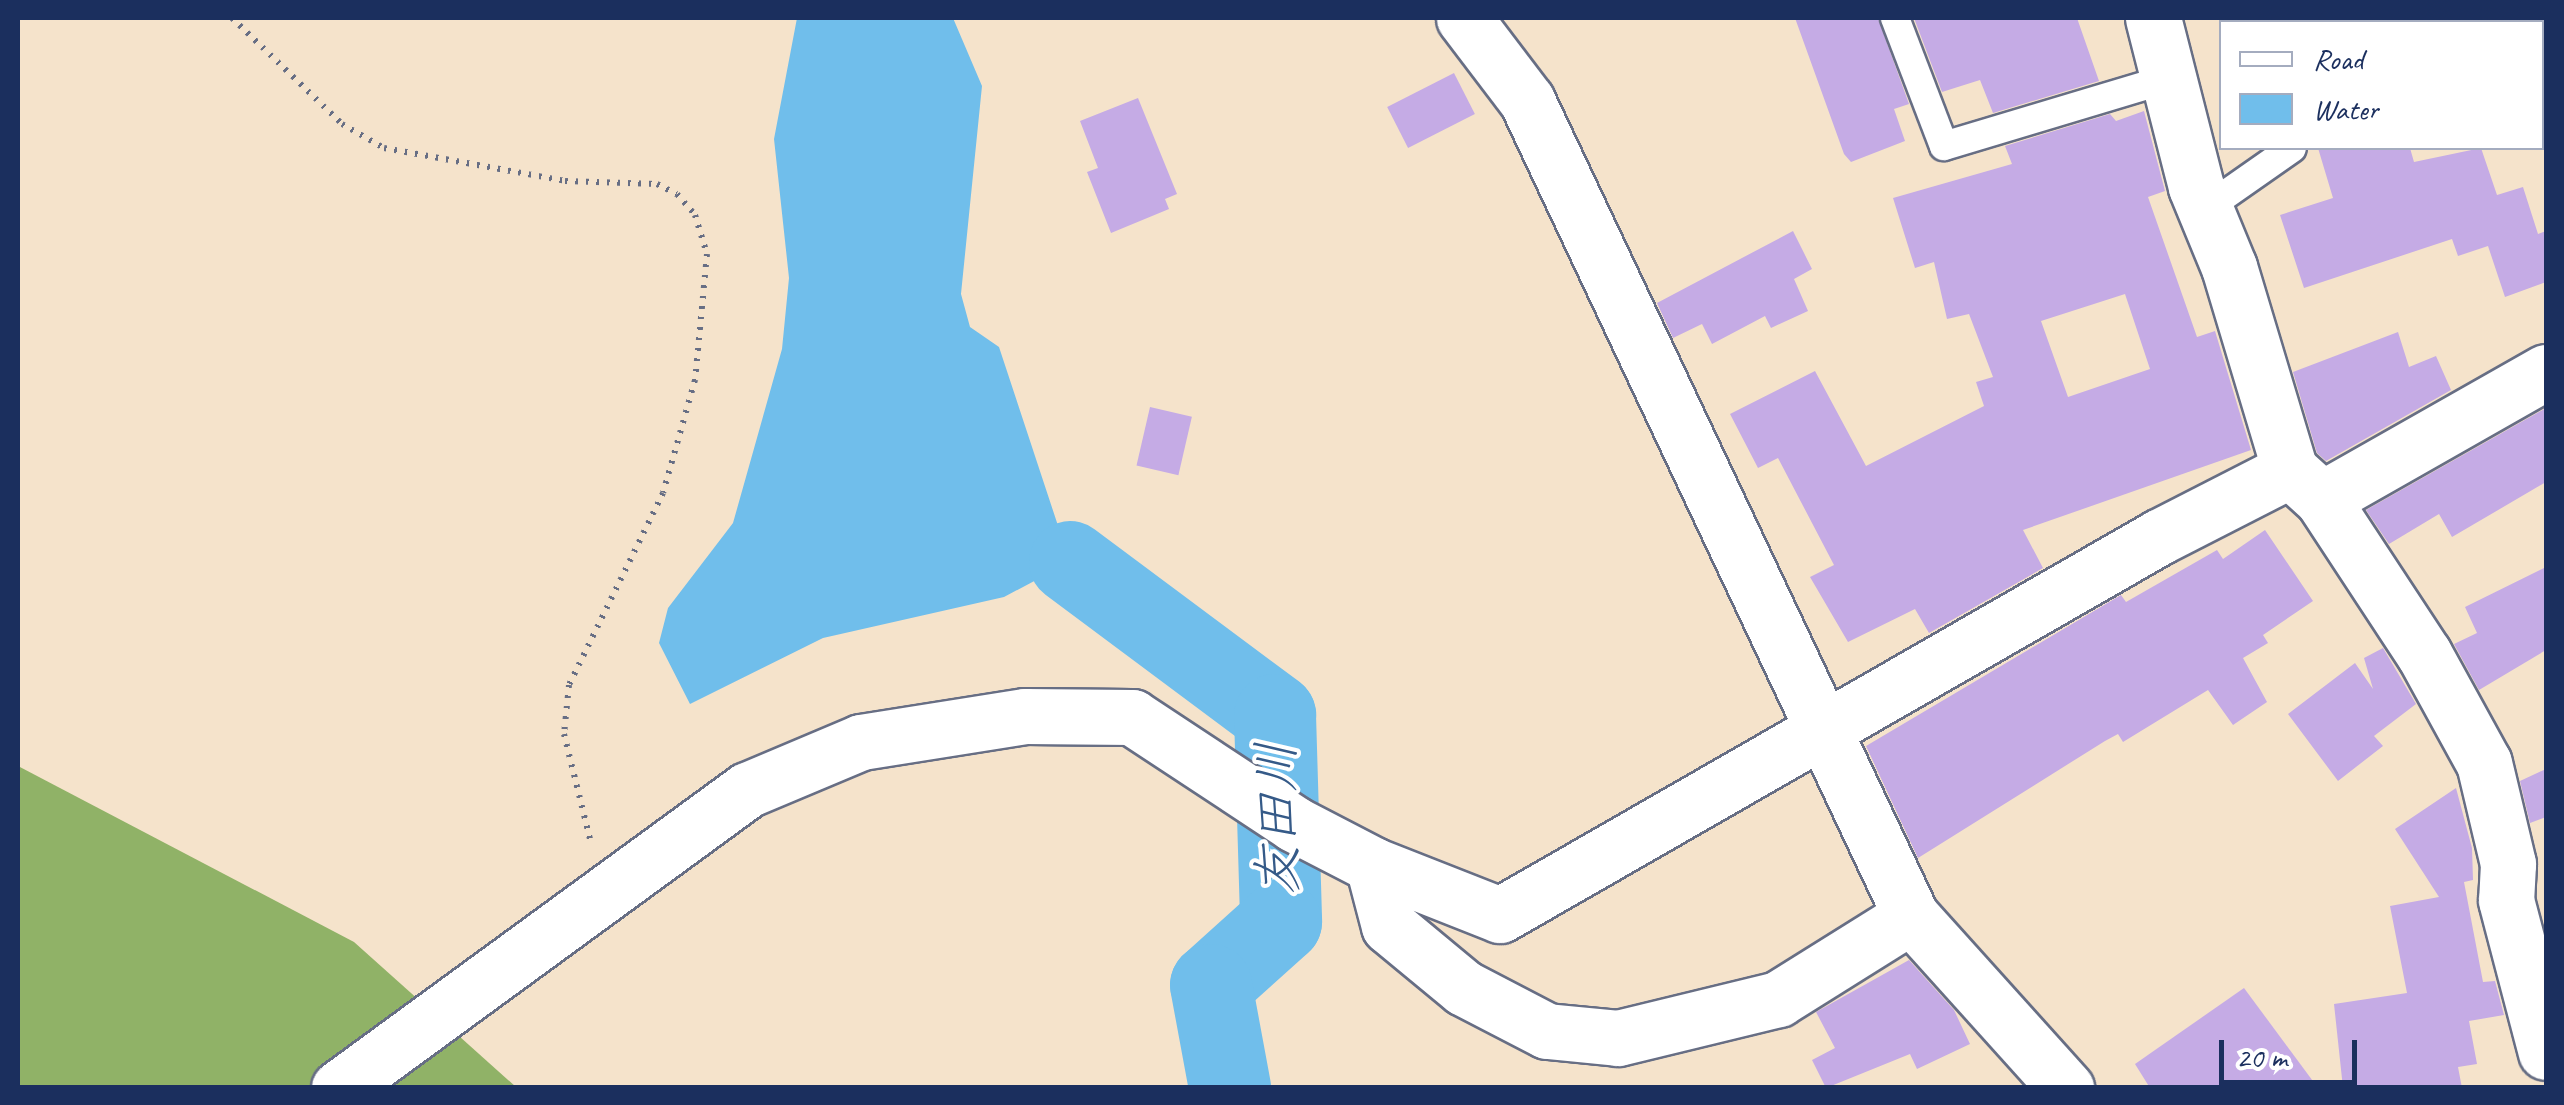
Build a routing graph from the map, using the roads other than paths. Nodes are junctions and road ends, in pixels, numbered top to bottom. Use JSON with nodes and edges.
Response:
{"nodes":[{"id":1,"x":1464,"y":18,"type":"edge"},
{"id":2,"x":1895,"y":18,"type":"edge"},
{"id":3,"x":2153,"y":18,"type":"edge"},
{"id":4,"x":2170,"y":78,"type":"junction"},
{"id":5,"x":2289,"y":150,"type":"edge"},
{"id":6,"x":2205,"y":209,"type":"junction"},
{"id":7,"x":2546,"y":372,"type":"edge"},
{"id":8,"x":2306,"y":484,"type":"junction"},
{"id":9,"x":1825,"y":730,"type":"junction"},
{"id":10,"x":1373,"y":865,"type":"junction"},
{"id":11,"x":1912,"y":916,"type":"junction"},
{"id":12,"x":2546,"y":1052,"type":"edge"},
{"id":13,"x":338,"y":1088,"type":"edge"},
{"id":14,"x":2066,"y":1088,"type":"edge"}],
"edges":[{"from":1,"to":9,"type":"street"},
{"from":2,"to":4,"type":"lane"},
{"from":3,"to":4,"type":"street"},
{"from":4,"to":6,"type":"street"},
{"from":5,"to":6,"type":"lane"},
{"from":6,"to":8,"type":"street"},
{"from":7,"to":8,"type":"street"},
{"from":8,"to":9,"type":"street"},
{"from":8,"to":12,"type":"street"},
{"from":9,"to":10,"type":"street"},
{"from":9,"to":11,"type":"street"},
{"from":10,"to":11,"type":"street"},
{"from":10,"to":13,"type":"street"},
{"from":11,"to":14,"type":"street"}]}
